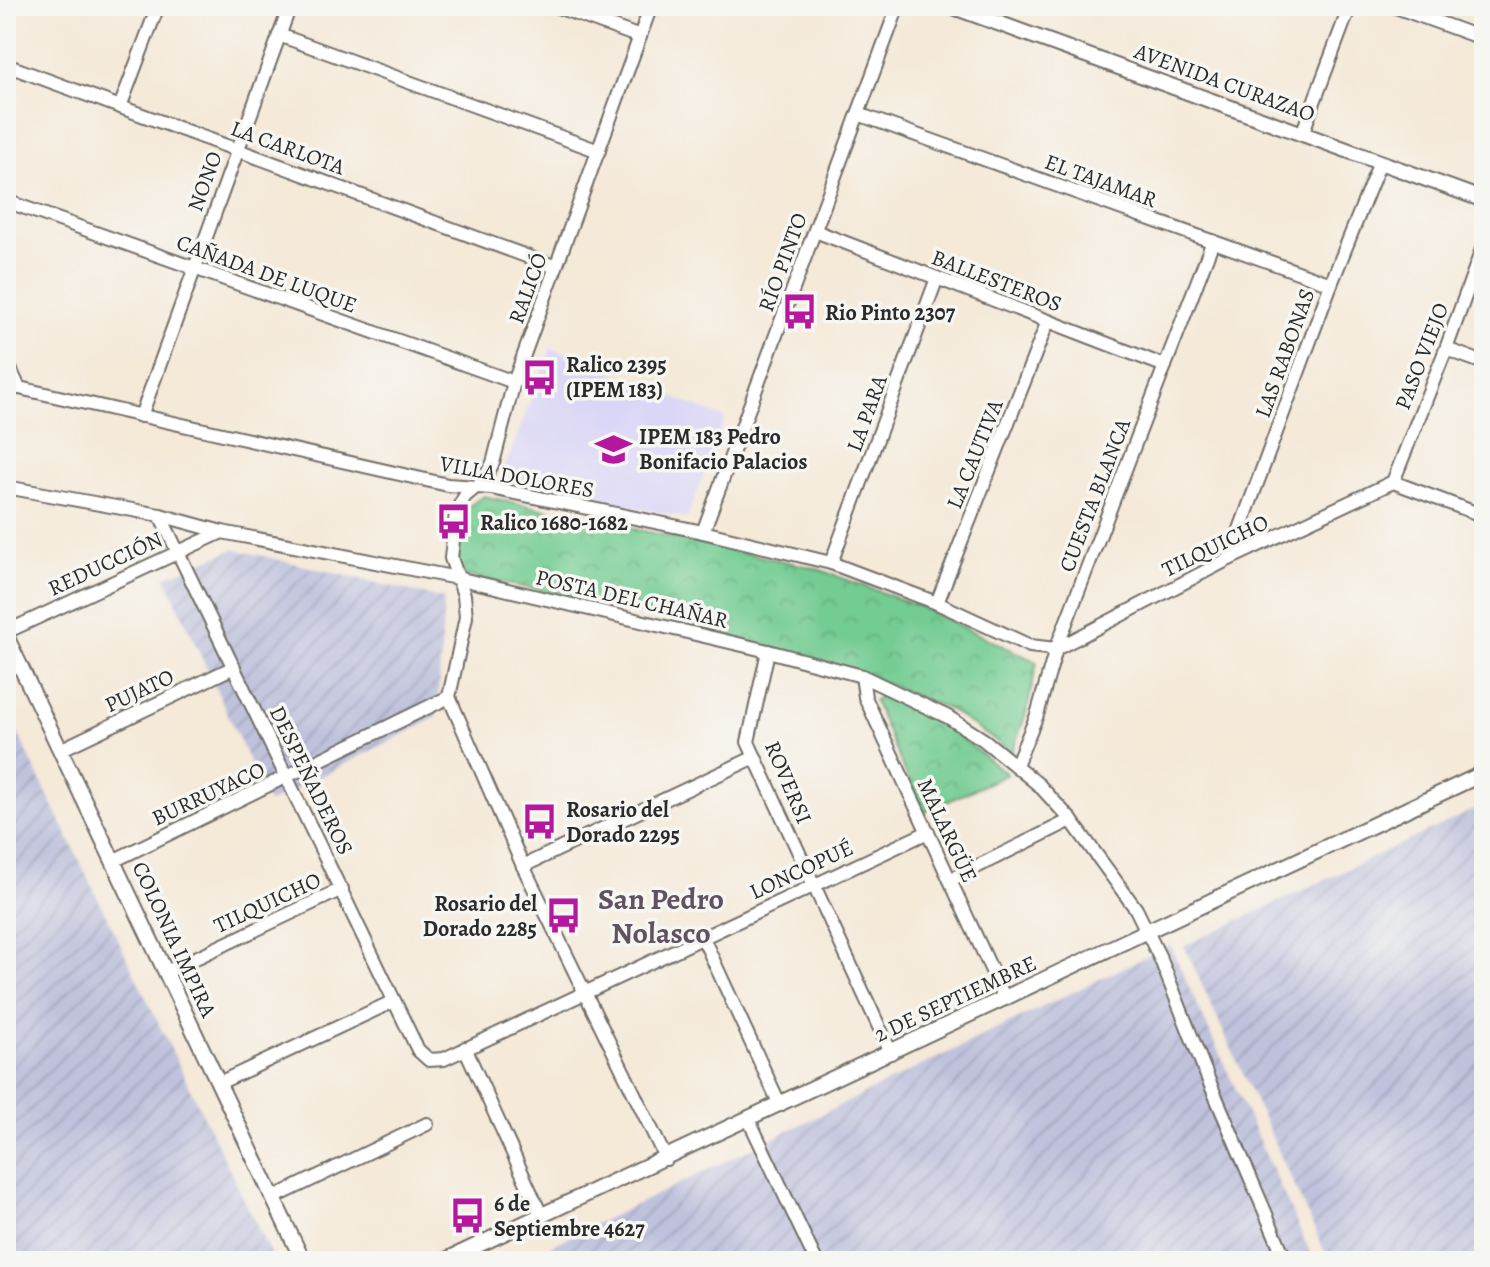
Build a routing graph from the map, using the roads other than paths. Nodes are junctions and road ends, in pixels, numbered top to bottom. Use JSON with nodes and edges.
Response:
{"nodes":[{"id":1,"x":158,"y":6,"type":"edge"},
{"id":2,"x":290,"y":6,"type":"edge"},
{"id":3,"x":555,"y":6,"type":"edge"},
{"id":4,"x":651,"y":6,"type":"edge"},
{"id":5,"x":898,"y":6,"type":"edge"},
{"id":6,"x":951,"y":6,"type":"edge"},
{"id":7,"x":1350,"y":6,"type":"edge"},
{"id":8,"x":1393,"y":6,"type":"edge"},
{"id":9,"x":279,"y":35,"type":"junction"},
{"id":10,"x":640,"y":37,"type":"junction"},
{"id":11,"x":1484,"y":39,"type":"edge"},
{"id":12,"x":6,"y":65,"type":"edge"},
{"id":13,"x":120,"y":107,"type":"junction"},
{"id":14,"x":858,"y":114,"type":"junction"},
{"id":15,"x":1302,"y":134,"type":"junction"},
{"id":16,"x":237,"y":150,"type":"junction"},
{"id":17,"x":599,"y":151,"type":"junction"},
{"id":18,"x":1380,"y":162,"type":"junction"},
{"id":19,"x":1484,"y":200,"type":"edge"},
{"id":20,"x":6,"y":201,"type":"edge"},
{"id":21,"x":815,"y":231,"type":"junction"},
{"id":22,"x":1213,"y":241,"type":"junction"},
{"id":23,"x":1484,"y":244,"type":"edge"},
{"id":24,"x":556,"y":267,"type":"junction"},
{"id":25,"x":194,"y":268,"type":"junction"},
{"id":26,"x":937,"y":278,"type":"junction"},
{"id":27,"x":1331,"y":284,"type":"junction"},
{"id":28,"x":1048,"y":321,"type":"junction"},
{"id":29,"x":1446,"y":349,"type":"junction"},
{"id":30,"x":6,"y":360,"type":"edge"},
{"id":31,"x":1484,"y":363,"type":"edge"},
{"id":32,"x":1165,"y":366,"type":"junction"},
{"id":33,"x":514,"y":382,"type":"junction"},
{"id":34,"x":13,"y":386,"type":"edge"},
{"id":35,"x":141,"y":416,"type":"junction"},
{"id":36,"x":1393,"y":482,"type":"junction"},
{"id":37,"x":6,"y":487,"type":"edge"},
{"id":38,"x":475,"y":488,"type":"junction"},
{"id":39,"x":160,"y":515,"type":"junction"},
{"id":40,"x":1484,"y":516,"type":"edge"},
{"id":41,"x":222,"y":532,"type":"junction"},
{"id":42,"x":703,"y":532,"type":"junction"},
{"id":43,"x":178,"y":552,"type":"junction"},
{"id":44,"x":1229,"y":559,"type":"junction"},
{"id":45,"x":831,"y":563,"type":"junction"},
{"id":46,"x":457,"y":578,"type":"junction"},
{"id":47,"x":937,"y":603,"type":"junction"},
{"id":48,"x":6,"y":634,"type":"edge"},
{"id":49,"x":1056,"y":649,"type":"junction"},
{"id":50,"x":768,"y":651,"type":"junction"},
{"id":51,"x":234,"y":667,"type":"junction"},
{"id":52,"x":862,"y":676,"type":"junction"},
{"id":53,"x":449,"y":697,"type":"junction"},
{"id":54,"x":60,"y":750,"type":"junction"},
{"id":55,"x":753,"y":758,"type":"junction"},
{"id":56,"x":1016,"y":765,"type":"junction"},
{"id":57,"x":1484,"y":773,"type":"edge"},
{"id":58,"x":288,"y":777,"type":"junction"},
{"id":59,"x":1071,"y":820,"type":"junction"},
{"id":60,"x":928,"y":832,"type":"junction"},
{"id":61,"x":113,"y":861,"type":"junction"},
{"id":62,"x":523,"y":866,"type":"junction"},
{"id":63,"x":950,"y":880,"type":"junction"},
{"id":64,"x":813,"y":885,"type":"junction"},
{"id":65,"x":342,"y":889,"type":"junction"},
{"id":66,"x":1149,"y":931,"type":"junction"},
{"id":67,"x":703,"y":938,"type":"junction"},
{"id":68,"x":166,"y":972,"type":"junction"},
{"id":69,"x":584,"y":992,"type":"junction"},
{"id":70,"x":1005,"y":999,"type":"junction"},
{"id":71,"x":394,"y":1001,"type":"junction"},
{"id":72,"x":465,"y":1048,"type":"junction"},
{"id":73,"x":891,"y":1053,"type":"junction"},
{"id":74,"x":429,"y":1060,"type":"joint"},
{"id":75,"x":219,"y":1083,"type":"junction"},
{"id":76,"x":780,"y":1105,"type":"junction"},
{"id":77,"x":749,"y":1120,"type":"junction"},
{"id":78,"x":427,"y":1124,"type":"dead end"},
{"id":79,"x":666,"y":1159,"type":"junction"},
{"id":80,"x":273,"y":1198,"type":"junction"},
{"id":81,"x":542,"y":1217,"type":"junction"},
{"id":82,"x":303,"y":1261,"type":"edge"},
{"id":83,"x":444,"y":1261,"type":"edge"},
{"id":84,"x":816,"y":1261,"type":"edge"},
{"id":85,"x":1286,"y":1261,"type":"edge"}],
"edges":[{"from":1,"to":13,"type":"street"},
{"from":2,"to":9,"type":"street","name":"NONO"},
{"from":3,"to":10,"type":"street"},
{"from":4,"to":10,"type":"street","name":"RALICÓ"},
{"from":5,"to":14,"type":"street","name":"RÍO PINTO"},
{"from":6,"to":15,"type":"street","name":"AVENIDA CURAZAO"},
{"from":7,"to":15,"type":"street"},
{"from":8,"to":11,"type":"street"},
{"from":9,"to":16,"type":"street","name":"NONO"},
{"from":9,"to":17,"type":"street"},
{"from":10,"to":17,"type":"street","name":"RALICÓ"},
{"from":12,"to":13,"type":"street","name":"LA CARLOTA"},
{"from":13,"to":16,"type":"street","name":"LA CARLOTA"},
{"from":14,"to":21,"type":"street","name":"RÍO PINTO"},
{"from":14,"to":22,"type":"street","name":"EL TAJAMAR"},
{"from":15,"to":18,"type":"street","name":"AVENIDA CURAZAO"},
{"from":16,"to":24,"type":"street","name":"LA CARLOTA"},
{"from":16,"to":25,"type":"street","name":"NONO"},
{"from":17,"to":24,"type":"street","name":"RALICÓ"},
{"from":18,"to":19,"type":"street","name":"AVENIDA CURAZAO"},
{"from":18,"to":27,"type":"street","name":"LAS RABONAS"},
{"from":20,"to":25,"type":"street","name":"CAÑADA DE LUQUE"},
{"from":21,"to":26,"type":"street","name":"BALLESTEROS"},
{"from":21,"to":42,"type":"street","name":"RÍO PINTO"},
{"from":22,"to":27,"type":"street","name":"EL TAJAMAR"},
{"from":22,"to":32,"type":"street","name":"CUESTA BLANCA"},
{"from":23,"to":29,"type":"street","name":"PASO VIEJO"},
{"from":24,"to":33,"type":"street","name":"RALICÓ"},
{"from":25,"to":33,"type":"street","name":"CAÑADA DE LUQUE"},
{"from":25,"to":35,"type":"street","name":"NONO"},
{"from":26,"to":28,"type":"street","name":"BALLESTEROS"},
{"from":26,"to":45,"type":"street","name":"LA PARA"},
{"from":27,"to":44,"type":"street","name":"LAS RABONAS"},
{"from":28,"to":32,"type":"street","name":"BALLESTEROS"},
{"from":28,"to":47,"type":"street","name":"LA CAUTIVA"},
{"from":29,"to":31,"type":"street"},
{"from":29,"to":36,"type":"street","name":"PASO VIEJO"},
{"from":30,"to":34,"type":"street"},
{"from":32,"to":49,"type":"street","name":"CUESTA BLANCA"},
{"from":33,"to":38,"type":"street","name":"RALICÓ"},
{"from":34,"to":35,"type":"street","name":"VILLA DOLORES"},
{"from":35,"to":38,"type":"street","name":"VILLA DOLORES"},
{"from":36,"to":40,"type":"street"},
{"from":36,"to":44,"type":"street","name":"TILQUICHO"},
{"from":37,"to":39,"type":"street","name":"POSTA DEL CHAÑAR"},
{"from":38,"to":42,"type":"street","name":"VILLA DOLORES"},
{"from":38,"to":46,"type":"street","name":"RALICÓ"},
{"from":39,"to":41,"type":"street","name":"POSTA DEL CHAÑAR"},
{"from":39,"to":43,"type":"street","name":"DESPEÑADEROS"},
{"from":41,"to":43,"type":"street","name":"REDUCCIÓN"},
{"from":41,"to":46,"type":"street","name":"POSTA DEL CHAÑAR"},
{"from":42,"to":45,"type":"street","name":"VILLA DOLORES"},
{"from":43,"to":48,"type":"street","name":"REDUCCIÓN"},
{"from":43,"to":51,"type":"street","name":"DESPEÑADEROS"},
{"from":44,"to":49,"type":"street","name":"TILQUICHO"},
{"from":45,"to":47,"type":"street","name":"VILLA DOLORES"},
{"from":46,"to":50,"type":"street","name":"POSTA DEL CHAÑAR"},
{"from":46,"to":53,"type":"street","name":"RALICÓ"},
{"from":47,"to":49,"type":"street","name":"VILLA DOLORES"},
{"from":48,"to":54,"type":"street","name":"COLONIA IMPIRA"},
{"from":49,"to":56,"type":"street","name":"CUESTA BLANCA"},
{"from":50,"to":52,"type":"street","name":"POSTA DEL CHAÑAR"},
{"from":50,"to":55,"type":"street","name":"ROVERSI"},
{"from":51,"to":54,"type":"street","name":"PUJATO"},
{"from":51,"to":58,"type":"street","name":"DESPEÑADEROS"},
{"from":52,"to":56,"type":"street","name":"POSTA DEL CHAÑAR"},
{"from":52,"to":60,"type":"street","name":"MALARGÜE"},
{"from":53,"to":58,"type":"street","name":"BURRUYACO"},
{"from":53,"to":62,"type":"street"},
{"from":54,"to":61,"type":"street","name":"COLONIA IMPIRA"},
{"from":55,"to":62,"type":"street"},
{"from":55,"to":64,"type":"street","name":"ROVERSI"},
{"from":56,"to":59,"type":"street","name":"POSTA DEL CHAÑAR"},
{"from":57,"to":66,"type":"street","name":"2 DE SEPTIEMBRE"},
{"from":58,"to":61,"type":"street","name":"BURRUYACO"},
{"from":58,"to":65,"type":"street","name":"DESPEÑADEROS"},
{"from":59,"to":63,"type":"street"},
{"from":59,"to":66,"type":"street","name":"POSTA DEL CHAÑAR"},
{"from":60,"to":63,"type":"street","name":"MALARGÜE"},
{"from":60,"to":64,"type":"street","name":"LONCOPUÉ"},
{"from":61,"to":68,"type":"street","name":"COLONIA IMPIRA"},
{"from":62,"to":69,"type":"street"},
{"from":63,"to":70,"type":"street","name":"MALARGÜE"},
{"from":64,"to":67,"type":"street","name":"LONCOPUÉ"},
{"from":64,"to":73,"type":"street","name":"ROVERSI"},
{"from":65,"to":68,"type":"street","name":"TILQUICHO"},
{"from":65,"to":71,"type":"street","name":"DESPEÑADEROS"},
{"from":66,"to":70,"type":"street","name":"2 DE SEPTIEMBRE"},
{"from":66,"to":85,"type":"street","name":"POSTA DEL CHAÑAR"},
{"from":67,"to":69,"type":"street","name":"LONCOPUÉ"},
{"from":67,"to":76,"type":"street"},
{"from":68,"to":75,"type":"street","name":"COLONIA IMPIRA"},
{"from":69,"to":72,"type":"street","name":"LONCOPUÉ"},
{"from":69,"to":79,"type":"street"},
{"from":70,"to":73,"type":"street","name":"2 DE SEPTIEMBRE"},
{"from":71,"to":74,"type":"street","name":"DESPEÑADEROS"},
{"from":71,"to":75,"type":"street"},
{"from":72,"to":74,"type":"street","name":"LONCOPUÉ"},
{"from":72,"to":81,"type":"street"},
{"from":73,"to":76,"type":"street","name":"2 DE SEPTIEMBRE"},
{"from":75,"to":80,"type":"street","name":"COLONIA IMPIRA"},
{"from":76,"to":77,"type":"street","name":"2 DE SEPTIEMBRE"},
{"from":77,"to":79,"type":"street","name":"2 DE SEPTIEMBRE"},
{"from":77,"to":84,"type":"street"},
{"from":78,"to":80,"type":"street"},
{"from":79,"to":81,"type":"street","name":"2 DE SEPTIEMBRE"},
{"from":80,"to":82,"type":"street","name":"COLONIA IMPIRA"},
{"from":81,"to":83,"type":"street","name":"2 DE SEPTIEMBRE"}]}
